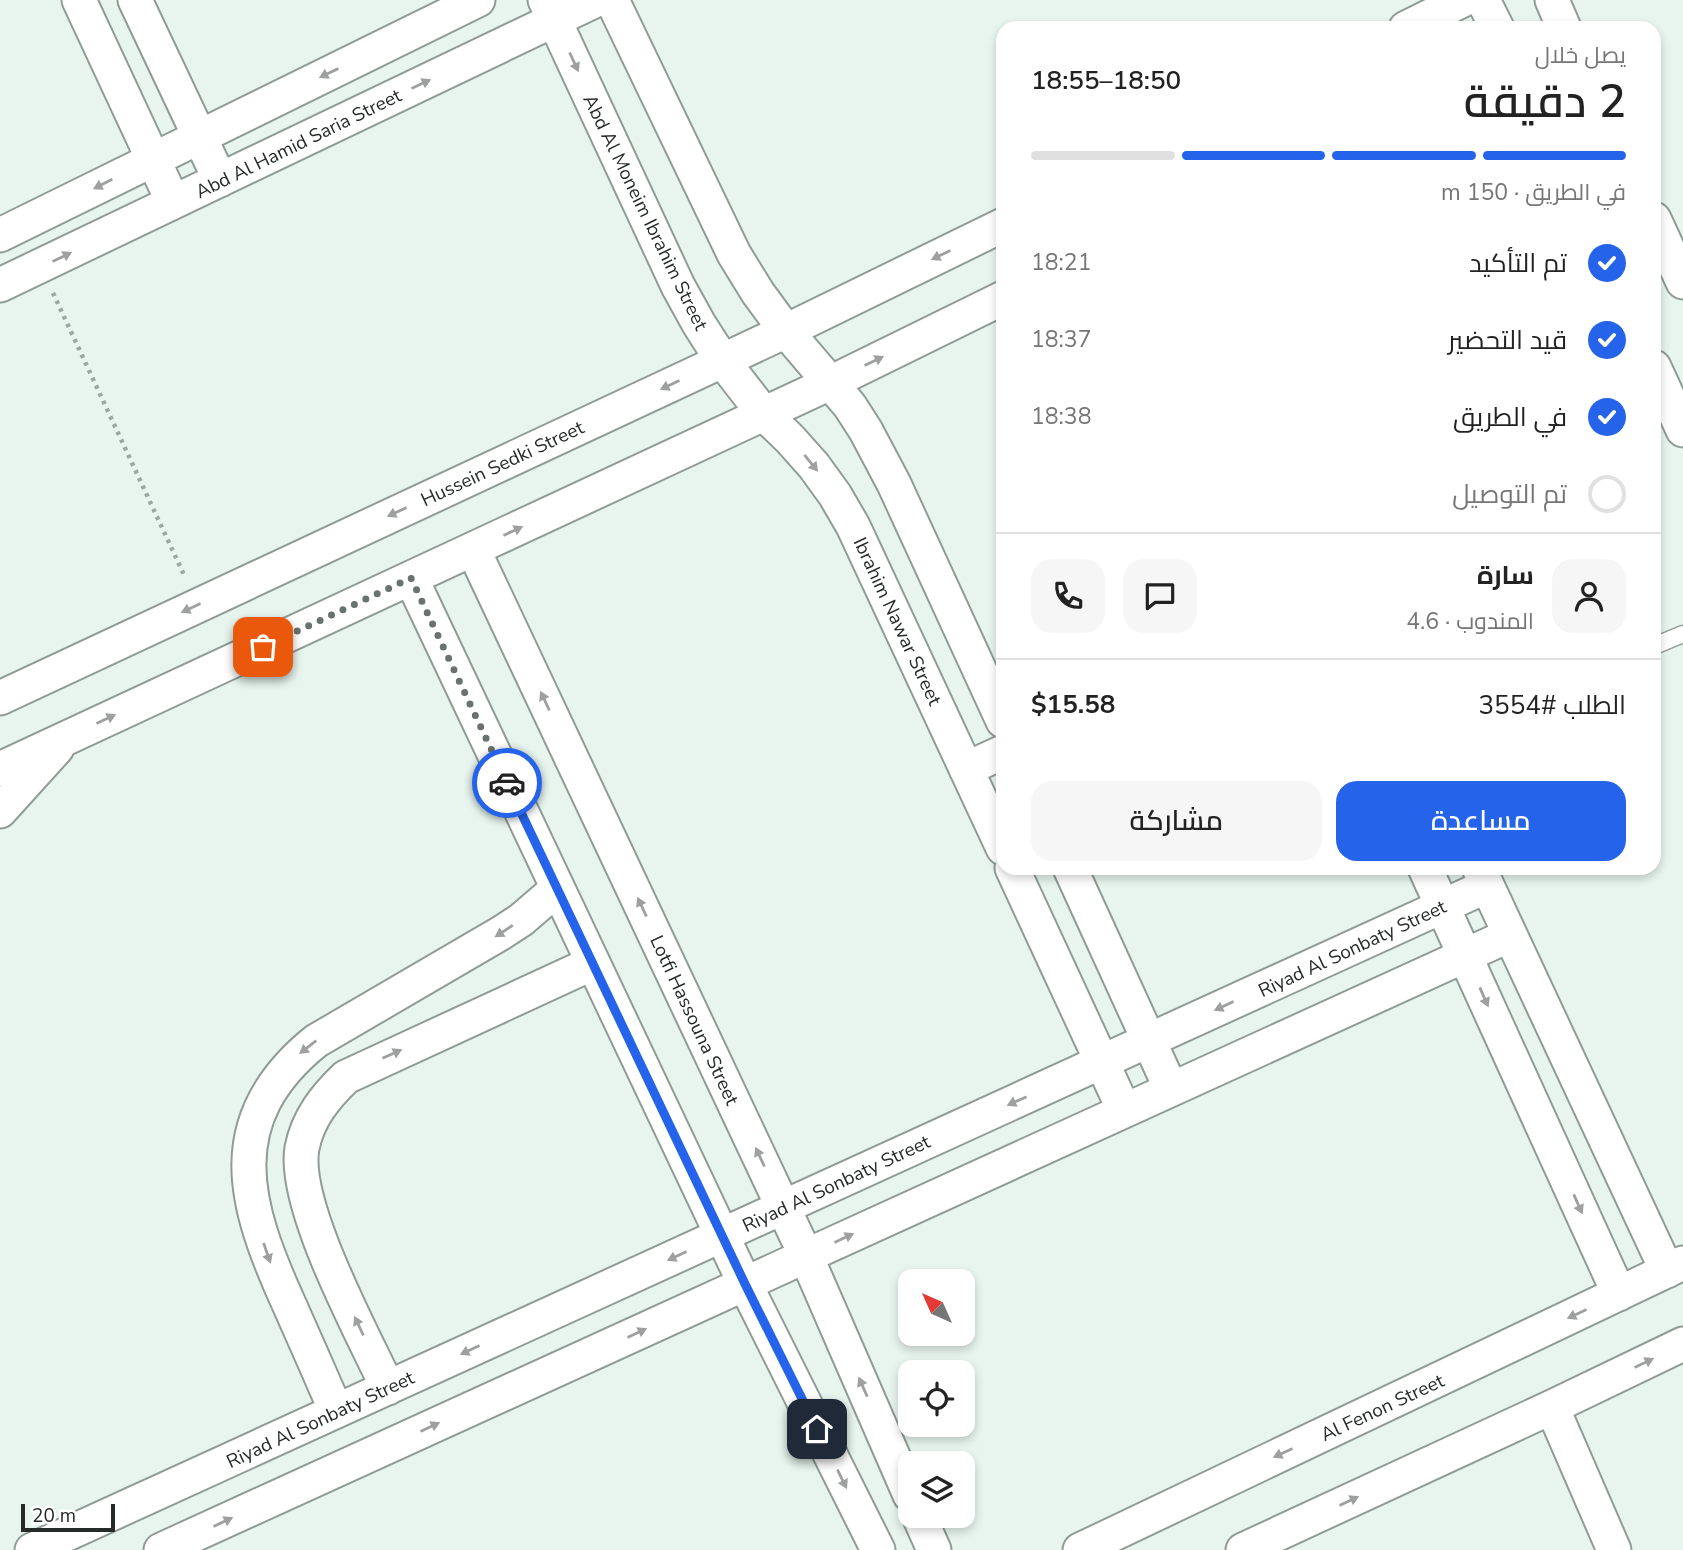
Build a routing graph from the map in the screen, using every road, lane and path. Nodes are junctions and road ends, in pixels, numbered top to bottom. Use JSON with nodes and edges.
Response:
{"nodes":[{"id":1,"x":79,"y":0,"type":"edge"},
{"id":2,"x":135,"y":0,"type":"edge"},
{"id":3,"x":478,"y":0,"type":"edge"},
{"id":4,"x":596,"y":0,"type":"edge"},
{"id":5,"x":612,"y":0,"type":"edge"},
{"id":6,"x":1463,"y":0,"type":"edge"},
{"id":7,"x":1483,"y":0,"type":"edge"},
{"id":8,"x":550,"y":10,"type":"edge"},
{"id":9,"x":1420,"y":21,"type":"edge"},
{"id":10,"x":1493,"y":21,"type":"edge"},
{"id":11,"x":199,"y":135,"type":"junction"},
{"id":12,"x":152,"y":158,"type":"junction"},
{"id":13,"x":220,"y":180,"type":"junction"},
{"id":14,"x":173,"y":202,"type":"junction"},
{"id":15,"x":996,"y":228,"type":"edge"},
{"id":16,"x":1661,"y":234,"type":"edge"},
{"id":17,"x":0,"y":235,"type":"edge"},
{"id":18,"x":41,"y":267,"type":"junction"},
{"id":19,"x":1683,"y":282,"type":"edge"},
{"id":20,"x":0,"y":285,"type":"edge"},
{"id":21,"x":996,"y":301,"type":"edge"},
{"id":22,"x":786,"y":331,"type":"junction"},
{"id":23,"x":722,"y":360,"type":"junction"},
{"id":24,"x":1661,"y":382,"type":"edge"},
{"id":25,"x":830,"y":383,"type":"junction"},
{"id":26,"x":764,"y":414,"type":"junction"},
{"id":27,"x":1683,"y":430,"type":"edge"},
{"id":28,"x":473,"y":549,"type":"junction"},
{"id":29,"x":411,"y":578,"type":"junction"},
{"id":30,"x":198,"y":605,"type":"junction"},
{"id":31,"x":1683,"y":634,"type":"edge"},
{"id":32,"x":1661,"y":643,"type":"edge"},
{"id":33,"x":0,"y":677,"type":"edge"},
{"id":34,"x":43,"y":678,"type":"junction"},
{"id":35,"x":0,"y":698,"type":"edge"},
{"id":36,"x":996,"y":700,"type":"edge"},
{"id":37,"x":996,"y":713,"type":"edge"},
{"id":38,"x":948,"y":729,"type":"junction"},
{"id":39,"x":65,"y":738,"type":"junction"},
{"id":40,"x":996,"y":755,"type":"edge"},
{"id":41,"x":0,"y":769,"type":"edge"},
{"id":42,"x":966,"y":769,"type":"junction"},
{"id":43,"x":0,"y":811,"type":"edge"},
{"id":44,"x":996,"y":833,"type":"edge"},
{"id":45,"x":1015,"y":875,"type":"edge"},
{"id":46,"x":1073,"y":875,"type":"edge"},
{"id":47,"x":1428,"y":875,"type":"edge"},
{"id":48,"x":1483,"y":877,"type":"edge"},
{"id":49,"x":557,"y":888,"type":"junction"},
{"id":50,"x":1443,"y":906,"type":"junction"},
{"id":51,"x":1510,"y":934,"type":"junction"},
{"id":52,"x":1464,"y":955,"type":"junction"},
{"id":53,"x":593,"y":963,"type":"junction"},
{"id":54,"x":1149,"y":1041,"type":"junction"},
{"id":55,"x":1102,"y":1062,"type":"junction"},
{"id":56,"x":1171,"y":1089,"type":"junction"},
{"id":57,"x":1124,"y":1110,"type":"junction"},
{"id":58,"x":783,"y":1207,"type":"junction"},
{"id":59,"x":722,"y":1235,"type":"junction"},
{"id":60,"x":806,"y":1256,"type":"junction"},
{"id":61,"x":1675,"y":1267,"type":"edge"},
{"id":62,"x":745,"y":1284,"type":"junction"},
{"id":63,"x":1619,"y":1294,"type":"junction"},
{"id":64,"x":1683,"y":1343,"type":"edge"},
{"id":65,"x":388,"y":1388,"type":"junction"},
{"id":66,"x":1552,"y":1407,"type":"junction"},
{"id":67,"x":336,"y":1411,"type":"junction"},
{"id":68,"x":898,"y":1467,"type":"edge"},
{"id":69,"x":924,"y":1528,"type":"edge"},
{"id":70,"x":32,"y":1550,"type":"edge"},
{"id":71,"x":161,"y":1550,"type":"edge"},
{"id":72,"x":878,"y":1550,"type":"edge"},
{"id":73,"x":934,"y":1550,"type":"edge"},
{"id":74,"x":1080,"y":1550,"type":"edge"},
{"id":75,"x":1243,"y":1550,"type":"edge"},
{"id":76,"x":1614,"y":1550,"type":"edge"}],
"edges":[{"from":1,"to":12,"type":"street"},
{"from":2,"to":11,"type":"street"},
{"from":3,"to":11,"type":"street","one_way":true},
{"from":4,"to":8,"type":"street","name":"Abd Al Hamid Saria Street"},
{"from":5,"to":22,"type":"street"},
{"from":6,"to":9,"type":"street"},
{"from":7,"to":10,"type":"street"},
{"from":13,"to":8,"type":"street","name":"Abd Al Hamid Saria Street","one_way":true},
{"from":8,"to":23,"type":"street","name":"Abd Al Moneim Ibrahim Street","one_way":true},
{"from":11,"to":12,"type":"street"},
{"from":11,"to":13,"type":"street"},
{"from":12,"to":14,"type":"street"},
{"from":12,"to":17,"type":"street","one_way":true},
{"from":13,"to":14,"type":"street","name":"Abd Al Hamid Saria Street"},
{"from":18,"to":14,"type":"street","name":"Abd Al Hamid Saria Street","one_way":true},
{"from":15,"to":22,"type":"street","name":"Hussein Sedki Street","one_way":true},
{"from":16,"to":19,"type":"street"},
{"from":18,"to":20,"type":"street","name":"Abd Al Hamid Saria Street"},
{"from":18,"to":30,"type":"path"},
{"from":25,"to":21,"type":"street","one_way":true},
{"from":22,"to":23,"type":"street","name":"Hussein Sedki Street"},
{"from":22,"to":25,"type":"street"},
{"from":23,"to":26,"type":"street","name":"Abd Al Moneim Ibrahim Street"},
{"from":23,"to":30,"type":"street","name":"Hussein Sedki Street","one_way":true},
{"from":24,"to":27,"type":"street"},
{"from":25,"to":26,"type":"street"},
{"from":25,"to":36,"type":"street"},
{"from":28,"to":26,"type":"street","one_way":true},
{"from":26,"to":38,"type":"street","name":"Ibrahim Nawar Street","one_way":true},
{"from":28,"to":29,"type":"street"},
{"from":58,"to":28,"type":"street","name":"Lotfi Hassouna Street","one_way":true},
{"from":39,"to":29,"type":"street","one_way":true},
{"from":29,"to":49,"type":"street"},
{"from":30,"to":34,"type":"street","name":"Hussein Sedki Street","one_way":true},
{"from":31,"to":32,"type":"lane"},
{"from":33,"to":34,"type":"street"},
{"from":34,"to":35,"type":"street","name":"Hussein Sedki Street"},
{"from":37,"to":38,"type":"street"},
{"from":38,"to":42,"type":"street","name":"Ibrahim Nawar Street"},
{"from":39,"to":41,"type":"street"},
{"from":39,"to":43,"type":"street"},
{"from":40,"to":42,"type":"street"},
{"from":42,"to":44,"type":"street","name":"Ibrahim Nawar Street"},
{"from":45,"to":55,"type":"street"},
{"from":46,"to":54,"type":"street"},
{"from":47,"to":50,"type":"street"},
{"from":48,"to":50,"type":"street","name":"Riyad Al Sonbaty Street"},
{"from":48,"to":51,"type":"street"},
{"from":49,"to":53,"type":"street"},
{"from":49,"to":67,"type":"street","one_way":true},
{"from":50,"to":52,"type":"street"},
{"from":50,"to":54,"type":"street","name":"Riyad Al Sonbaty Street","one_way":true},
{"from":51,"to":52,"type":"street"},
{"from":51,"to":61,"type":"street"},
{"from":52,"to":56,"type":"street"},
{"from":52,"to":63,"type":"street","one_way":true},
{"from":53,"to":59,"type":"street"},
{"from":65,"to":53,"type":"street","one_way":true},
{"from":54,"to":55,"type":"street","name":"Riyad Al Sonbaty Street"},
{"from":54,"to":56,"type":"street"},
{"from":55,"to":57,"type":"street"},
{"from":55,"to":58,"type":"street","name":"Riyad Al Sonbaty Street","one_way":true},
{"from":56,"to":57,"type":"street"},
{"from":60,"to":57,"type":"street","one_way":true},
{"from":58,"to":59,"type":"street","name":"Riyad Al Sonbaty Street"},
{"from":58,"to":60,"type":"street","name":"Lotfi Hassouna Street"},
{"from":59,"to":62,"type":"street"},
{"from":59,"to":65,"type":"street","name":"Riyad Al Sonbaty Street","one_way":true},
{"from":60,"to":62,"type":"street"},
{"from":68,"to":60,"type":"street","name":"Lotfi Hassouna Street","one_way":true},
{"from":61,"to":63,"type":"street","name":"Al Fenon Street"},
{"from":71,"to":62,"type":"street","one_way":true},
{"from":62,"to":72,"type":"street","one_way":true},
{"from":63,"to":74,"type":"street","name":"Al Fenon Street","one_way":true},
{"from":66,"to":64,"type":"street","one_way":true},
{"from":65,"to":67,"type":"street","name":"Riyad Al Sonbaty Street"},
{"from":75,"to":66,"type":"street","one_way":true},
{"from":66,"to":76,"type":"street"},
{"from":67,"to":70,"type":"street","name":"Riyad Al Sonbaty Street"},
{"from":69,"to":73,"type":"street"}]}
